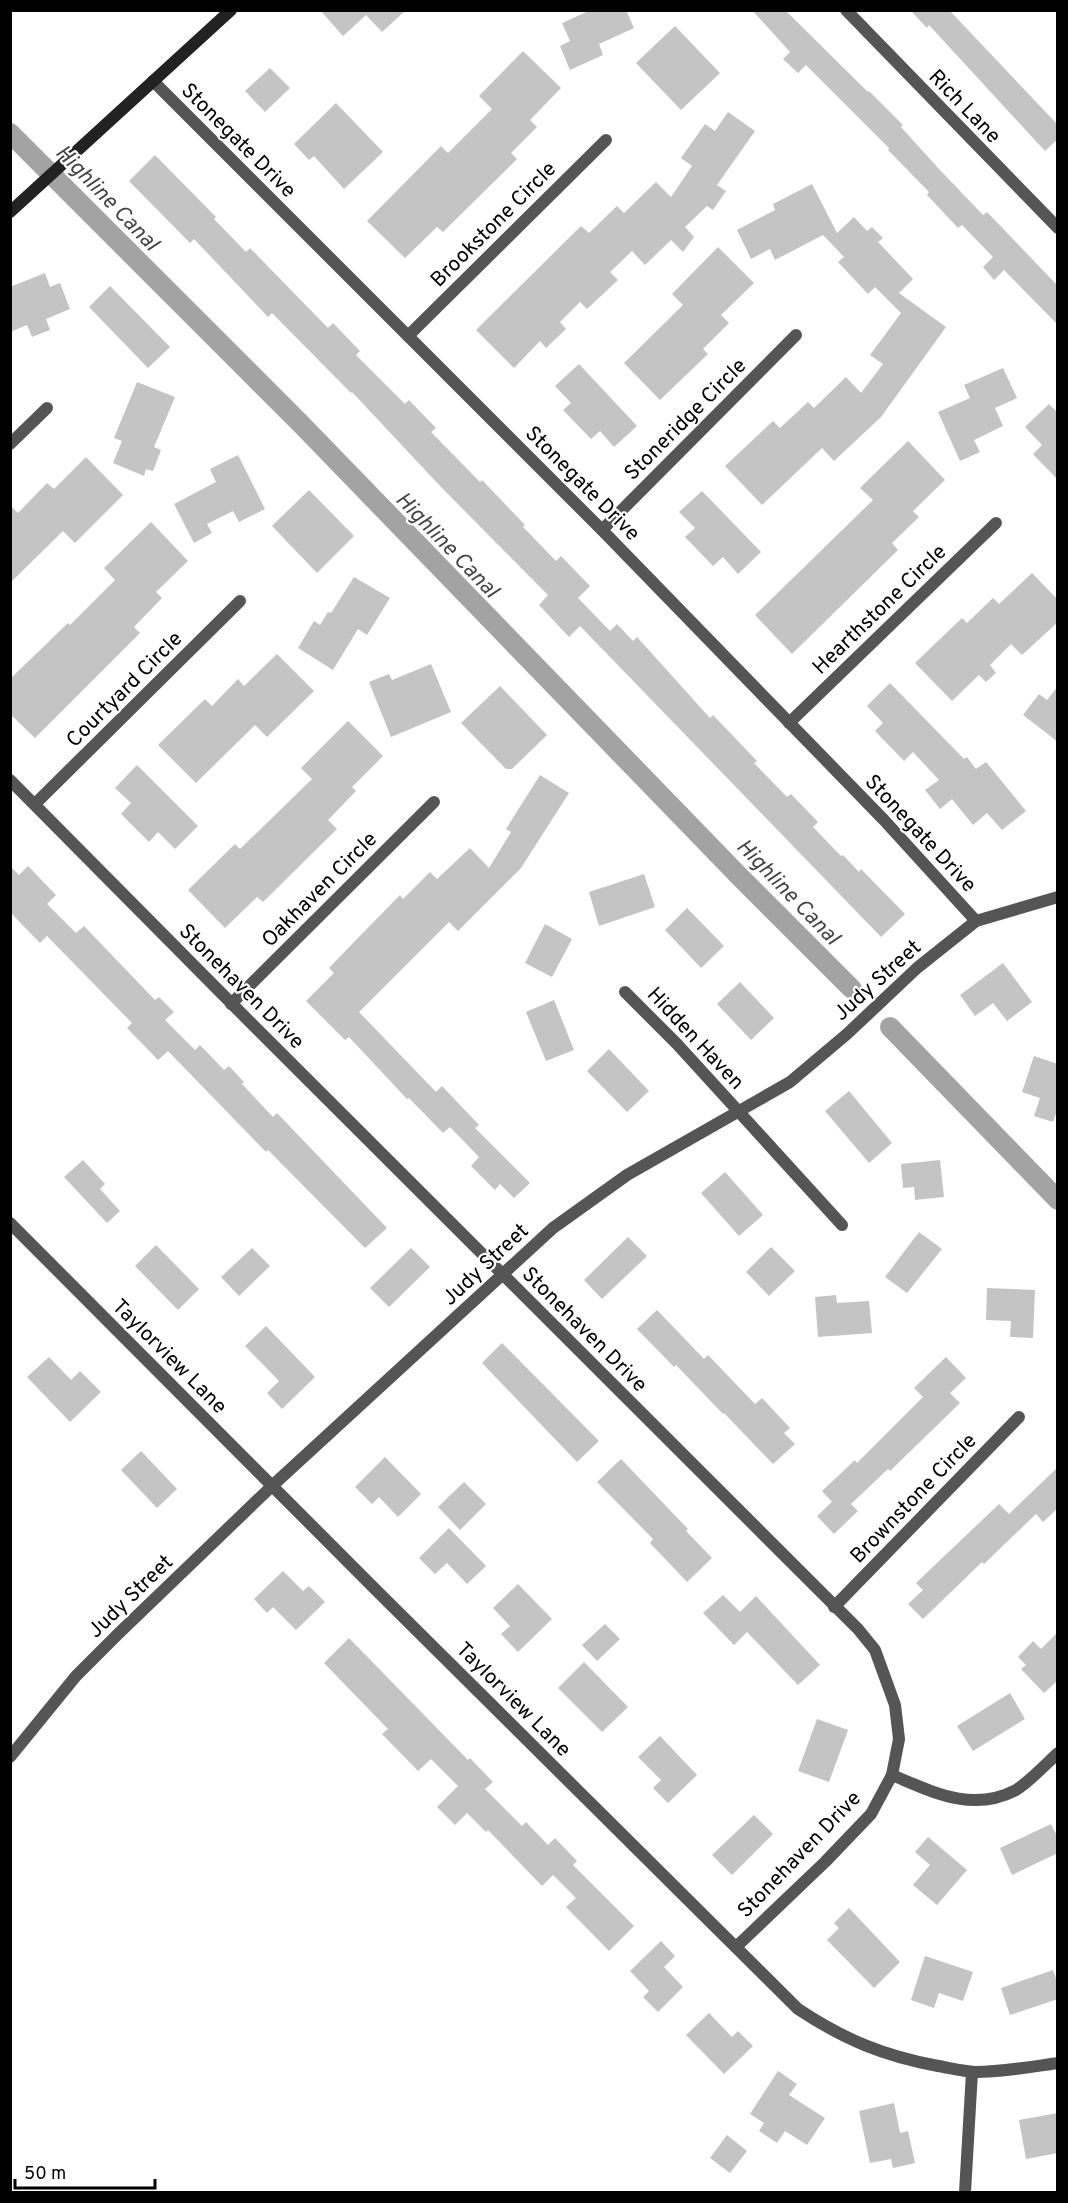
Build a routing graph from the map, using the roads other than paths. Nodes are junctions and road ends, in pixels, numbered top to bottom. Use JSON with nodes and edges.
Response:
{"nodes":[{"id":1,"x":231,"y":10,"type":"edge"},
{"id":2,"x":846,"y":10,"type":"edge"},
{"id":3,"x":153,"y":81,"type":"junction"},
{"id":4,"x":606,"y":140,"type":"dead end"},
{"id":5,"x":10,"y":212,"type":"edge"},
{"id":6,"x":1058,"y":228,"type":"edge"},
{"id":7,"x":796,"y":335,"type":"dead end"},
{"id":8,"x":408,"y":336,"type":"junction"},
{"id":9,"x":47,"y":408,"type":"dead end"},
{"id":10,"x":10,"y":444,"type":"edge"},
{"id":11,"x":996,"y":523,"type":"dead end"},
{"id":12,"x":602,"y":530,"type":"junction"},
{"id":13,"x":240,"y":601,"type":"dead end"},
{"id":14,"x":789,"y":723,"type":"junction"},
{"id":15,"x":10,"y":780,"type":"edge"},
{"id":16,"x":434,"y":802,"type":"dead end"},
{"id":17,"x":35,"y":804,"type":"junction"},
{"id":18,"x":1058,"y":897,"type":"edge"},
{"id":19,"x":976,"y":921,"type":"junction"},
{"id":20,"x":625,"y":992,"type":"dead end"},
{"id":21,"x":231,"y":1004,"type":"junction"},
{"id":22,"x":739,"y":1112,"type":"junction"},
{"id":23,"x":10,"y":1223,"type":"edge"},
{"id":24,"x":842,"y":1225,"type":"dead end"},
{"id":25,"x":503,"y":1275,"type":"junction"},
{"id":26,"x":1019,"y":1417,"type":"dead end"},
{"id":27,"x":273,"y":1486,"type":"junction"},
{"id":28,"x":834,"y":1607,"type":"junction"},
{"id":29,"x":1058,"y":1753,"type":"edge"},
{"id":30,"x":10,"y":1756,"type":"edge"},
{"id":31,"x":892,"y":1775,"type":"junction"},
{"id":32,"x":736,"y":1947,"type":"junction"},
{"id":33,"x":1058,"y":2063,"type":"edge"},
{"id":34,"x":972,"y":2072,"type":"junction"},
{"id":35,"x":965,"y":2193,"type":"edge"}],
"edges":[{"from":1,"to":3,"type":"main road"},
{"from":2,"to":6,"type":"street","name":"Rich Lane"},
{"from":3,"to":5,"type":"main road"},
{"from":3,"to":8,"type":"street","name":"Stonegate Drive"},
{"from":4,"to":8,"type":"street","name":"Brookstone Circle"},
{"from":7,"to":12,"type":"street","name":"Stoneridge Circle"},
{"from":8,"to":12,"type":"street","name":"Stonegate Drive"},
{"from":9,"to":10,"type":"street"},
{"from":11,"to":14,"type":"street","name":"Hearthstone Circle"},
{"from":12,"to":14,"type":"street","name":"Stonegate Drive"},
{"from":13,"to":17,"type":"street","name":"Courtyard Circle"},
{"from":14,"to":19,"type":"street","name":"Stonegate Drive"},
{"from":15,"to":17,"type":"street","name":"Stonehaven Drive"},
{"from":16,"to":21,"type":"street","name":"Oakhaven Circle"},
{"from":17,"to":21,"type":"street","name":"Stonehaven Drive"},
{"from":18,"to":19,"type":"street","name":"Judy Street"},
{"from":19,"to":22,"type":"street","name":"Judy Street"},
{"from":20,"to":22,"type":"street","name":"Hidden Haven"},
{"from":21,"to":25,"type":"street","name":"Stonehaven Drive"},
{"from":22,"to":24,"type":"street","name":"Hidden Haven"},
{"from":22,"to":25,"type":"street","name":"Judy Street"},
{"from":23,"to":27,"type":"street","name":"Taylorview Lane"},
{"from":25,"to":27,"type":"street","name":"Judy Street"},
{"from":25,"to":28,"type":"street","name":"Stonehaven Drive"},
{"from":26,"to":28,"type":"street","name":"Brownstone Circle"},
{"from":27,"to":30,"type":"street","name":"Judy Street"},
{"from":27,"to":32,"type":"street","name":"Taylorview Lane"},
{"from":28,"to":31,"type":"street","name":"Stonehaven Drive"},
{"from":29,"to":31,"type":"street"},
{"from":31,"to":32,"type":"street","name":"Stonehaven Drive"},
{"from":32,"to":34,"type":"street","name":"Taylorview Lane"},
{"from":33,"to":34,"type":"street","name":"Taylorview Lane"},
{"from":34,"to":35,"type":"street"}]}
